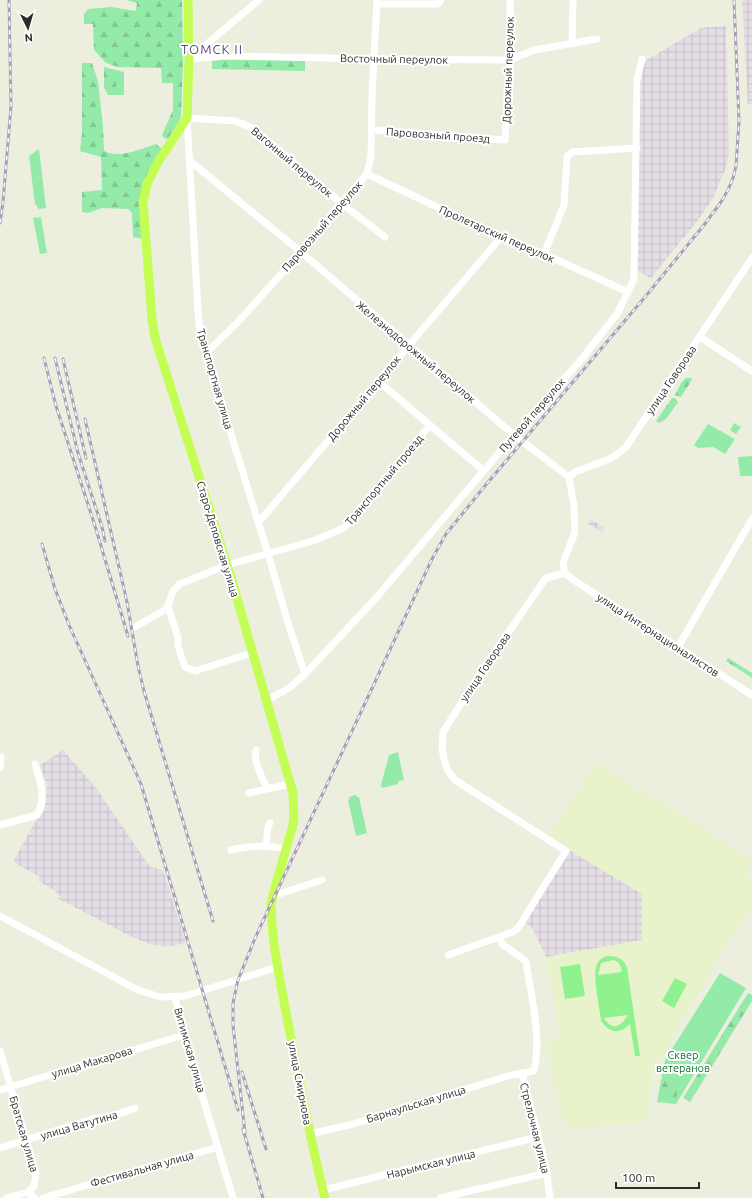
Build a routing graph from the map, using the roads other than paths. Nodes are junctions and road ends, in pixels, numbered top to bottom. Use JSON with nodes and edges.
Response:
{"nodes":[{"id":1,"x":188,"y":0,"type":"edge"},
{"id":2,"x":259,"y":0,"type":"edge"},
{"id":3,"x":441,"y":0,"type":"edge"},
{"id":4,"x":510,"y":0,"type":"edge"},
{"id":5,"x":573,"y":0,"type":"edge"},
{"id":6,"x":377,"y":2,"type":"edge"},
{"id":7,"x":597,"y":39,"type":"dead end"},
{"id":8,"x":572,"y":44,"type":"junction"},
{"id":9,"x":189,"y":59,"type":"junction"},
{"id":10,"x":642,"y":59,"type":"dead end"},
{"id":11,"x":373,"y":60,"type":"junction"},
{"id":12,"x":510,"y":60,"type":"junction"},
{"id":13,"x":187,"y":118,"type":"junction"},
{"id":14,"x":372,"y":130,"type":"junction"},
{"id":15,"x":505,"y":140,"type":"joint"},
{"id":16,"x":637,"y":148,"type":"junction"},
{"id":17,"x":190,"y":161,"type":"junction"},
{"id":18,"x":367,"y":174,"type":"junction"},
{"id":19,"x":341,"y":203,"type":"junction"},
{"id":20,"x":385,"y":237,"type":"dead end"},
{"id":21,"x":501,"y":237,"type":"junction"},
{"id":22,"x":301,"y":252,"type":"junction"},
{"id":23,"x":544,"y":254,"type":"junction"},
{"id":24,"x":752,"y":258,"type":"edge"},
{"id":25,"x":628,"y":292,"type":"junction"},
{"id":26,"x":700,"y":337,"type":"junction"},
{"id":27,"x":408,"y":345,"type":"junction"},
{"id":28,"x":206,"y":353,"type":"junction"},
{"id":29,"x":752,"y":371,"type":"edge"},
{"id":30,"x":378,"y":381,"type":"junction"},
{"id":31,"x":430,"y":425,"type":"junction"},
{"id":32,"x":514,"y":435,"type":"junction"},
{"id":33,"x":484,"y":471,"type":"junction"},
{"id":34,"x":569,"y":477,"type":"junction"},
{"id":35,"x":752,"y":519,"type":"edge"},
{"id":36,"x":258,"y":523,"type":"junction"},
{"id":37,"x":268,"y":554,"type":"junction"},
{"id":38,"x":227,"y":565,"type":"junction"},
{"id":39,"x":565,"y":573,"type":"junction"},
{"id":40,"x":168,"y":606,"type":"junction"},
{"id":41,"x":135,"y":626,"type":"dead end"},
{"id":42,"x":678,"y":647,"type":"junction"},
{"id":43,"x":252,"y":652,"type":"junction"},
{"id":44,"x":304,"y":674,"type":"junction"},
{"id":45,"x":752,"y":695,"type":"edge"},
{"id":46,"x":266,"y":701,"type":"junction"},
{"id":47,"x":256,"y":750,"type":"dead end"},
{"id":48,"x":1,"y":757,"type":"dead end"},
{"id":49,"x":35,"y":764,"type":"dead end"},
{"id":50,"x":0,"y":768,"type":"edge"},
{"id":51,"x":290,"y":784,"type":"junction"},
{"id":52,"x":268,"y":789,"type":"junction"},
{"id":53,"x":249,"y":793,"type":"dead end"},
{"id":54,"x":270,"y":823,"type":"dead end"},
{"id":55,"x":0,"y":825,"type":"edge"},
{"id":56,"x":266,"y":846,"type":"junction"},
{"id":57,"x":231,"y":850,"type":"dead end"},
{"id":58,"x":286,"y":850,"type":"junction"},
{"id":59,"x":322,"y":880,"type":"dead end"},
{"id":60,"x":273,"y":897,"type":"junction"},
{"id":61,"x":0,"y":916,"type":"edge"},
{"id":62,"x":500,"y":937,"type":"junction"},
{"id":63,"x":448,"y":955,"type":"dead end"},
{"id":64,"x":278,"y":968,"type":"junction"},
{"id":65,"x":176,"y":997,"type":"junction"},
{"id":66,"x":184,"y":1035,"type":"junction"},
{"id":67,"x":0,"y":1051,"type":"edge"},
{"id":68,"x":522,"y":1073,"type":"junction"},
{"id":69,"x":10,"y":1086,"type":"junction"},
{"id":70,"x":0,"y":1090,"type":"edge"},
{"id":71,"x":135,"y":1108,"type":"dead end"},
{"id":72,"x":310,"y":1134,"type":"junction"},
{"id":73,"x":538,"y":1137,"type":"junction"},
{"id":74,"x":26,"y":1140,"type":"junction"},
{"id":75,"x":218,"y":1147,"type":"junction"},
{"id":76,"x":0,"y":1148,"type":"edge"},
{"id":77,"x":547,"y":1173,"type":"junction"},
{"id":78,"x":28,"y":1192,"type":"junction"},
{"id":79,"x":324,"y":1194,"type":"edge"},
{"id":80,"x":550,"y":1196,"type":"edge"},
{"id":81,"x":8,"y":1198,"type":"edge"},
{"id":82,"x":35,"y":1198,"type":"edge"},
{"id":83,"x":43,"y":1198,"type":"edge"},
{"id":84,"x":233,"y":1198,"type":"edge"},
{"id":85,"x":440,"y":1198,"type":"edge"}],
"edges":[{"from":1,"to":9,"type":"main road","name":"Транспортная улица"},
{"from":2,"to":9,"type":"street"},
{"from":3,"to":6,"type":"street"},
{"from":4,"to":12,"type":"street","name":"Дорожный переулок"},
{"from":5,"to":8,"type":"street"},
{"from":6,"to":11,"type":"street","name":"Паровозный переулок"},
{"from":7,"to":8,"type":"street","name":"Восточный переулок"},
{"from":8,"to":12,"type":"street","name":"Восточный переулок"},
{"from":9,"to":11,"type":"street","name":"Восточный переулок"},
{"from":9,"to":13,"type":"main road","name":"Транспортная улица"},
{"from":10,"to":16,"type":"street","name":"Путевой переулок"},
{"from":11,"to":12,"type":"street","name":"Восточный переулок"},
{"from":11,"to":14,"type":"street","name":"Паровозный переулок"},
{"from":12,"to":15,"type":"street","name":"Дорожный переулок"},
{"from":13,"to":17,"type":"street","name":"Транспортная улица"},
{"from":13,"to":19,"type":"street","name":"Вагонный переулок"},
{"from":13,"to":38,"type":"main road","name":"Старо-Деповская улица"},
{"from":14,"to":15,"type":"street","name":"Паровозный проезд"},
{"from":14,"to":18,"type":"street","name":"Паровозный переулок"},
{"from":16,"to":23,"type":"street"},
{"from":16,"to":25,"type":"street","name":"Путевой переулок"},
{"from":17,"to":22,"type":"street","name":"Железнодорожный переулок"},
{"from":17,"to":28,"type":"street","name":"Транспортная улица"},
{"from":18,"to":19,"type":"street","name":"Паровозный переулок"},
{"from":18,"to":21,"type":"street","name":"Пролетарский переулок"},
{"from":19,"to":20,"type":"street","name":"Вагонный переулок"},
{"from":19,"to":22,"type":"street","name":"Паровозный переулок"},
{"from":21,"to":23,"type":"street","name":"Пролетарский переулок"},
{"from":21,"to":27,"type":"street","name":"Дорожный переулок"},
{"from":22,"to":27,"type":"street","name":"Железнодорожный переулок"},
{"from":22,"to":28,"type":"street","name":"Паровозный переулок"},
{"from":23,"to":25,"type":"street","name":"Пролетарский переулок"},
{"from":24,"to":26,"type":"street","name":"улица Говорова"},
{"from":25,"to":32,"type":"street","name":"Путевой переулок"},
{"from":26,"to":29,"type":"street"},
{"from":26,"to":34,"type":"street","name":"улица Говорова"},
{"from":27,"to":30,"type":"street","name":"Дорожный переулок"},
{"from":27,"to":32,"type":"street","name":"Железнодорожный переулок"},
{"from":28,"to":36,"type":"street","name":"Транспортная улица"},
{"from":30,"to":31,"type":"street"},
{"from":30,"to":36,"type":"street","name":"Дорожный переулок"},
{"from":31,"to":33,"type":"street"},
{"from":31,"to":37,"type":"street","name":"Транспортный проезд"},
{"from":32,"to":33,"type":"street","name":"Путевой переулок"},
{"from":32,"to":34,"type":"street","name":"Железнодорожный переулок"},
{"from":33,"to":44,"type":"street","name":"Путевой переулок"},
{"from":34,"to":39,"type":"street"},
{"from":35,"to":42,"type":"street"},
{"from":36,"to":37,"type":"street","name":"Транспортная улица"},
{"from":37,"to":38,"type":"street","name":"Транспортный проезд"},
{"from":37,"to":44,"type":"street","name":"Транспортная улица"},
{"from":38,"to":40,"type":"street","name":"Транспортный проезд"},
{"from":38,"to":43,"type":"main road","name":"Старо-Деповская улица"},
{"from":39,"to":42,"type":"street","name":"улица Интернационалистов"},
{"from":39,"to":62,"type":"street","name":"улица Говорова"},
{"from":40,"to":41,"type":"street"},
{"from":40,"to":43,"type":"street"},
{"from":42,"to":45,"type":"street","name":"улица Интернационалистов"},
{"from":43,"to":46,"type":"main road","name":"Старо-Деповская улица"},
{"from":44,"to":46,"type":"street","name":"Путевой переулок"},
{"from":46,"to":51,"type":"main road","name":"Старо-Деповская улица"},
{"from":47,"to":52,"type":"street"},
{"from":48,"to":50,"type":"street"},
{"from":49,"to":55,"type":"street"},
{"from":51,"to":52,"type":"street"},
{"from":51,"to":58,"type":"main road","name":"Старо-Деповская улица"},
{"from":52,"to":53,"type":"street"},
{"from":54,"to":56,"type":"street"},
{"from":56,"to":57,"type":"street"},
{"from":56,"to":58,"type":"street"},
{"from":58,"to":60,"type":"main road","name":"Старо-Деповская улица"},
{"from":59,"to":60,"type":"street"},
{"from":60,"to":64,"type":"main road","name":"Старо-Деповская улица"},
{"from":61,"to":65,"type":"street","name":"Витимская улица"},
{"from":62,"to":63,"type":"street"},
{"from":62,"to":68,"type":"street","name":"Стрелочная улица"},
{"from":64,"to":65,"type":"street"},
{"from":64,"to":72,"type":"main road","name":"улица Смирнова"},
{"from":65,"to":66,"type":"street","name":"Витимская улица"},
{"from":66,"to":69,"type":"street","name":"улица Макарова"},
{"from":66,"to":75,"type":"street","name":"Витимская улица"},
{"from":67,"to":69,"type":"street","name":"Братская улица"},
{"from":68,"to":72,"type":"street","name":"Барнаульская улица"},
{"from":68,"to":73,"type":"street","name":"Стрелочная улица"},
{"from":69,"to":70,"type":"street","name":"улица Макарова"},
{"from":69,"to":74,"type":"street","name":"Братская улица"},
{"from":71,"to":74,"type":"street","name":"улица Ватутина"},
{"from":72,"to":79,"type":"main road","name":"улица Смирнова"},
{"from":73,"to":77,"type":"street","name":"Стрелочная улица"},
{"from":73,"to":79,"type":"street","name":"Нарымская улица"},
{"from":74,"to":76,"type":"street","name":"улица Ватутина"},
{"from":74,"to":78,"type":"street","name":"Братская улица"},
{"from":75,"to":83,"type":"street","name":"Фестивальная улица"},
{"from":75,"to":84,"type":"street","name":"Витимская улица"},
{"from":77,"to":80,"type":"street","name":"Стрелочная улица"},
{"from":77,"to":85,"type":"street"},
{"from":78,"to":81,"type":"street"},
{"from":78,"to":82,"type":"street"}]}
